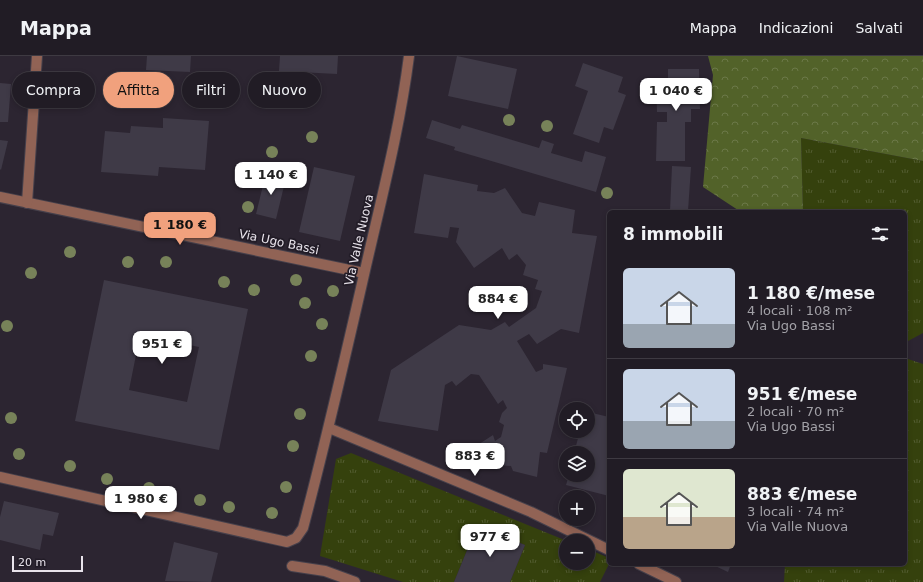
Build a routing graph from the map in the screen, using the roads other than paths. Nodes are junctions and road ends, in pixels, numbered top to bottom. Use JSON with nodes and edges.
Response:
{"nodes":[{"id":1,"x":37,"y":56,"type":"edge"},
{"id":2,"x":409,"y":56,"type":"edge"},
{"id":3,"x":0,"y":197,"type":"edge"},
{"id":4,"x":27,"y":203,"type":"junction"},
{"id":5,"x":364,"y":273,"type":"junction"},
{"id":6,"x":329,"y":428,"type":"junction"},
{"id":7,"x":0,"y":477,"type":"edge"},
{"id":8,"x":607,"y":549,"type":"edge"},
{"id":9,"x":292,"y":566,"type":"dead end"},
{"id":10,"x":642,"y":566,"type":"edge"},
{"id":11,"x":355,"y":582,"type":"edge"},
{"id":12,"x":676,"y":582,"type":"edge"}],
"edges":[{"from":1,"to":4,"type":"street"},
{"from":2,"to":5,"type":"street","name":"Via Valle Nuova"},
{"from":3,"to":4,"type":"street","name":"Via Ugo Bassi"},
{"from":4,"to":5,"type":"street","name":"Via Ugo Bassi"},
{"from":5,"to":6,"type":"street","name":"Via Valle Nuova"},
{"from":6,"to":7,"type":"street","name":"Via Valle Nuova"},
{"from":6,"to":8,"type":"street"},
{"from":9,"to":11,"type":"street"},
{"from":10,"to":12,"type":"street"}]}
